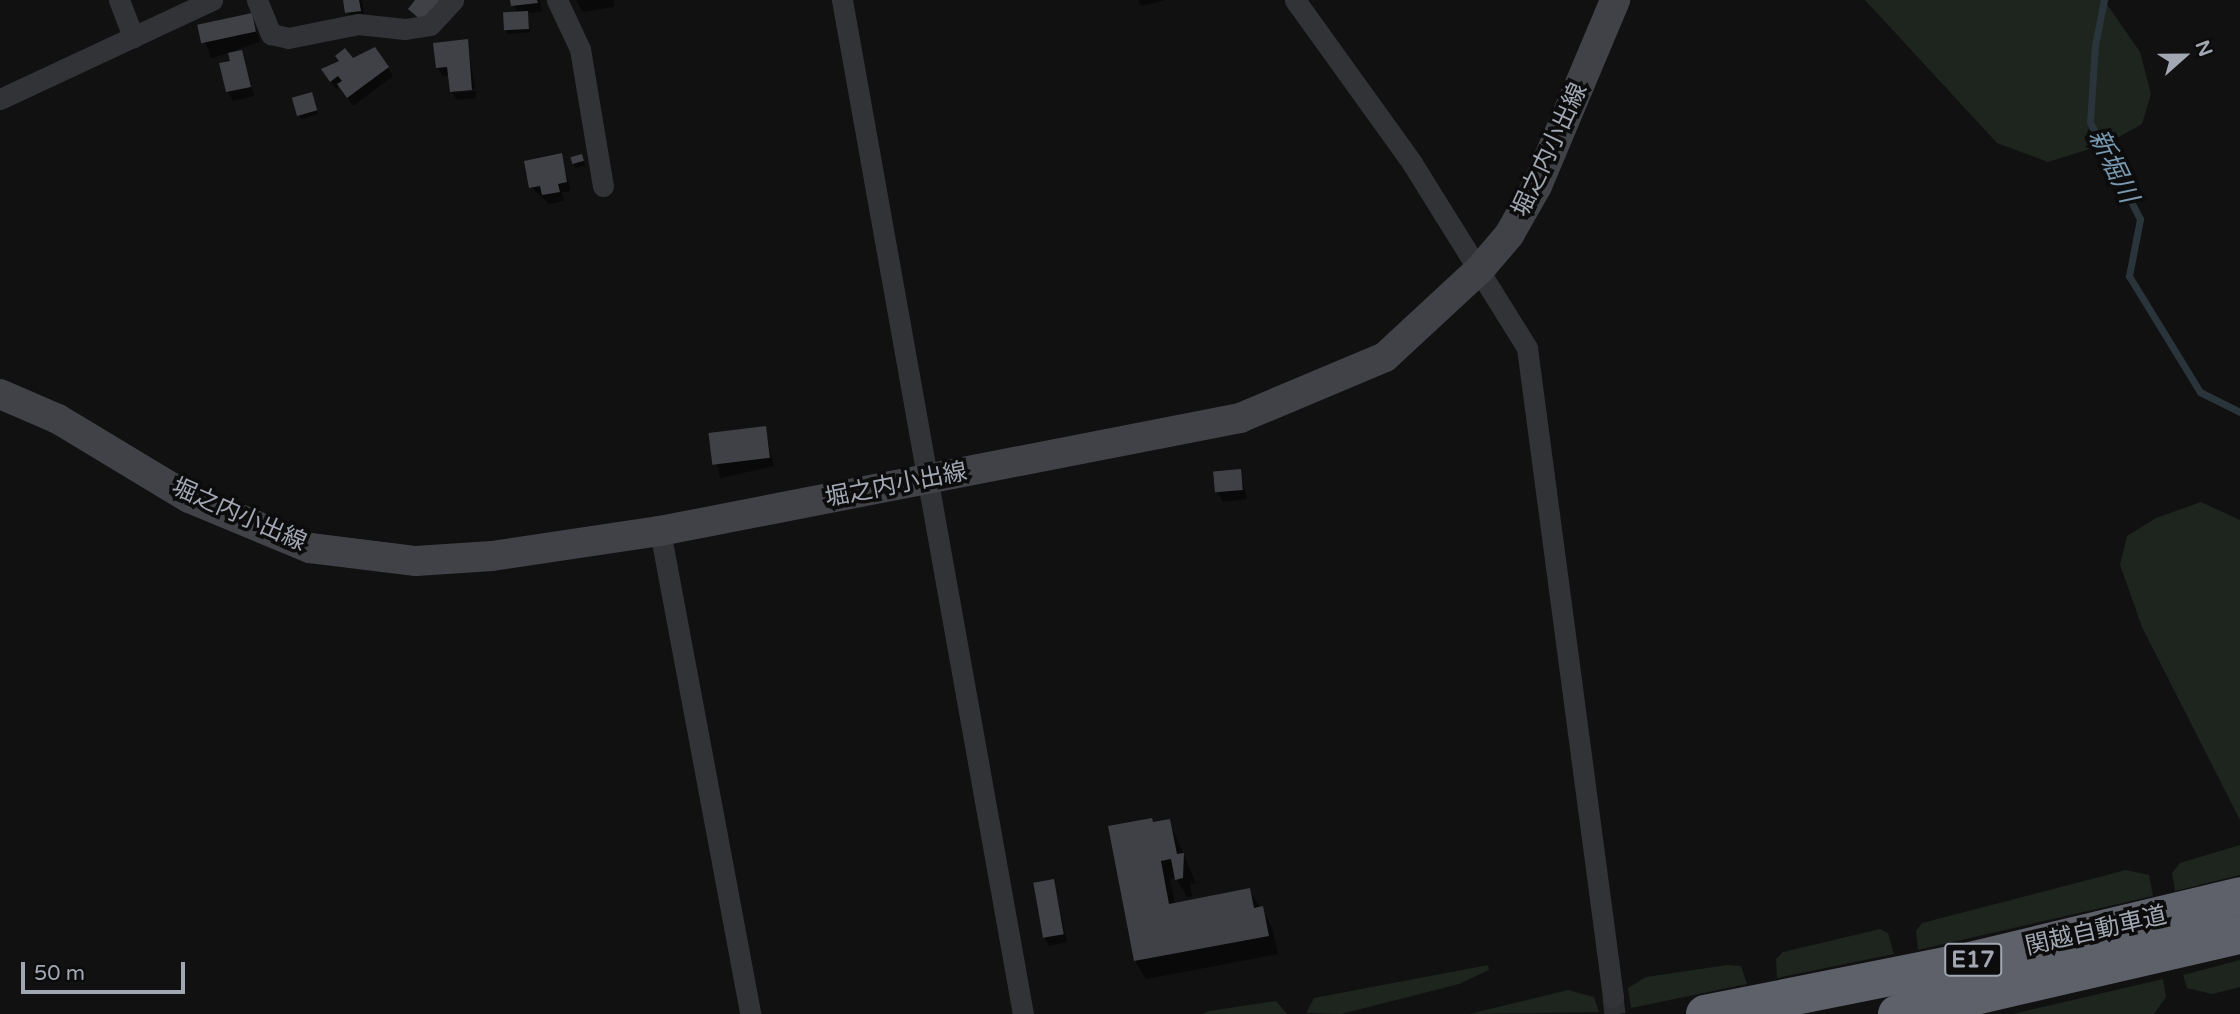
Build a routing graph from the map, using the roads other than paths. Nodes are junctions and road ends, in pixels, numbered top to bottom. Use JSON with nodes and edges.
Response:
{"nodes":[{"id":1,"x":119,"y":0,"type":"edge"},
{"id":2,"x":212,"y":0,"type":"edge"},
{"id":3,"x":257,"y":0,"type":"edge"},
{"id":4,"x":453,"y":0,"type":"edge"},
{"id":5,"x":557,"y":0,"type":"edge"},
{"id":6,"x":842,"y":0,"type":"edge"},
{"id":7,"x":1295,"y":0,"type":"edge"},
{"id":8,"x":1615,"y":0,"type":"edge"},
{"id":9,"x":133,"y":37,"type":"junction"},
{"id":10,"x":0,"y":99,"type":"edge"},
{"id":11,"x":603,"y":186,"type":"dead end"},
{"id":12,"x":1480,"y":269,"type":"junction"},
{"id":13,"x":0,"y":394,"type":"edge"},
{"id":14,"x":930,"y":479,"type":"junction"},
{"id":15,"x":660,"y":531,"type":"junction"},
{"id":16,"x":2240,"y":896,"type":"edge"},
{"id":17,"x":2240,"y":935,"type":"edge"},
{"id":18,"x":1612,"y":998,"type":"tunnel mouth"},
{"id":19,"x":750,"y":1014,"type":"edge"},
{"id":20,"x":1023,"y":1014,"type":"edge"},
{"id":21,"x":1704,"y":1014,"type":"edge"},
{"id":22,"x":1897,"y":1014,"type":"edge"}],
"edges":[{"from":1,"to":9,"type":"street"},
{"from":2,"to":9,"type":"street"},
{"from":3,"to":4,"type":"street"},
{"from":5,"to":11,"type":"street"},
{"from":6,"to":14,"type":"street"},
{"from":7,"to":12,"type":"street"},
{"from":8,"to":12,"type":"main road","name":"堀之内小出線"},
{"from":9,"to":10,"type":"street"},
{"from":12,"to":14,"type":"main road","name":"堀之内小出線"},
{"from":12,"to":18,"type":"street"},
{"from":13,"to":15,"type":"main road","name":"堀之内小出線"},
{"from":14,"to":15,"type":"main road","name":"堀之内小出線"},
{"from":14,"to":20,"type":"street"},
{"from":15,"to":19,"type":"street"},
{"from":16,"to":21,"type":"highway","name":"関越自動車道","number":"E17"},
{"from":17,"to":22,"type":"highway","name":"関越自動車道","number":"E17"}]}
